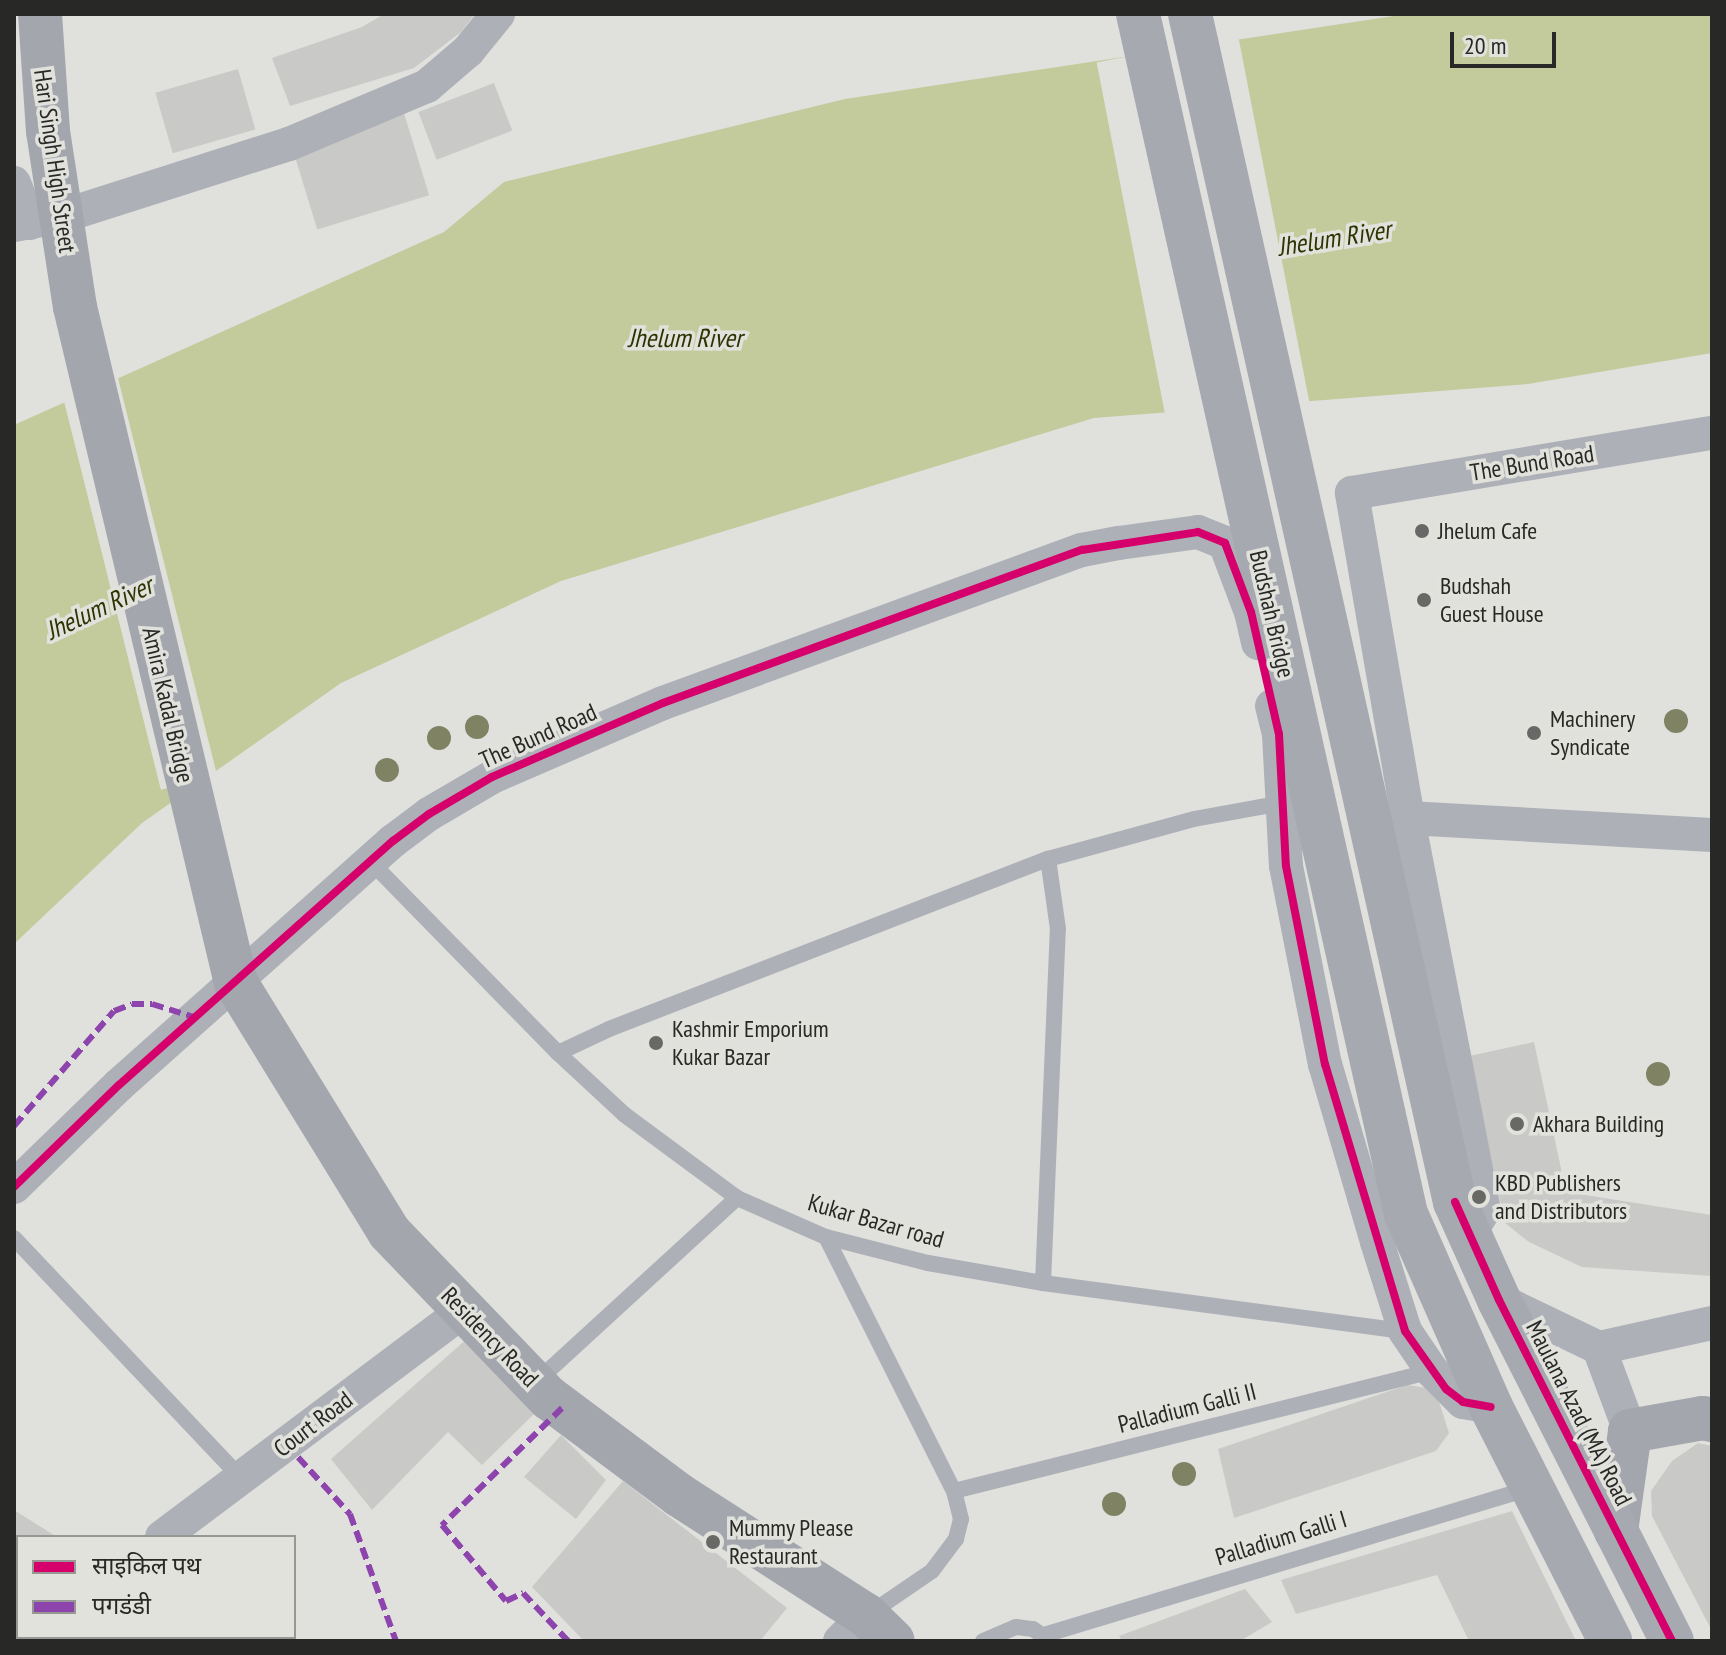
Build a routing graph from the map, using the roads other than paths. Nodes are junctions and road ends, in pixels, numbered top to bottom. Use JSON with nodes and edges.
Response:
{"nodes":[{"id":1,"x":40,"y":14,"type":"edge"},
{"id":2,"x":498,"y":14,"type":"edge"},
{"id":3,"x":1138,"y":14,"type":"edge"},
{"id":4,"x":1190,"y":14,"type":"edge"},
{"id":5,"x":14,"y":183,"type":"edge"},
{"id":6,"x":36,"y":221,"type":"edge"},
{"id":7,"x":75,"y":307,"type":"joint"},
{"id":8,"x":1712,"y":433,"type":"edge"},
{"id":9,"x":1282,"y":803,"type":"junction"},
{"id":10,"x":1408,"y":818,"type":"junction"},
{"id":11,"x":1712,"y":835,"type":"edge"},
{"id":12,"x":1048,"y":859,"type":"junction"},
{"id":13,"x":370,"y":861,"type":"junction"},
{"id":14,"x":218,"y":916,"type":"joint"},
{"id":15,"x":236,"y":983,"type":"junction"},
{"id":16,"x":558,"y":1053,"type":"junction"},
{"id":17,"x":14,"y":1187,"type":"edge"},
{"id":18,"x":737,"y":1198,"type":"junction"},
{"id":19,"x":1462,"y":1218,"type":"junction"},
{"id":20,"x":826,"y":1237,"type":"junction"},
{"id":21,"x":14,"y":1238,"type":"edge"},
{"id":22,"x":1043,"y":1283,"type":"junction"},
{"id":23,"x":1499,"y":1300,"type":"junction"},
{"id":24,"x":464,"y":1310,"type":"junction"},
{"id":25,"x":1712,"y":1323,"type":"edge"},
{"id":26,"x":1405,"y":1331,"type":"junction"},
{"id":27,"x":1599,"y":1348,"type":"junction"},
{"id":28,"x":1432,"y":1371,"type":"junction"},
{"id":29,"x":535,"y":1383,"type":"junction"},
{"id":30,"x":1491,"y":1407,"type":"junction"},
{"id":31,"x":1712,"y":1420,"type":"edge"},
{"id":32,"x":1630,"y":1431,"type":"junction"},
{"id":33,"x":241,"y":1478,"type":"junction"},
{"id":34,"x":1532,"y":1488,"type":"junction"},
{"id":35,"x":954,"y":1491,"type":"junction"},
{"id":36,"x":1616,"y":1531,"type":"junction"},
{"id":37,"x":165,"y":1535,"type":"edge"},
{"id":38,"x":866,"y":1632,"type":"edge"},
{"id":39,"x":1047,"y":1638,"type":"edge"},
{"id":40,"x":983,"y":1641,"type":"edge"},
{"id":41,"x":1610,"y":1641,"type":"edge"},
{"id":42,"x":1672,"y":1641,"type":"edge"}],
"edges":[{"from":1,"to":6,"type":"main road","name":"Hari Singh High Street"},
{"from":2,"to":6,"type":"street"},
{"from":3,"to":30,"type":"main road","name":"Budshah Bridge"},
{"from":4,"to":19,"type":"main road","name":"Budshah Bridge"},
{"from":5,"to":6,"type":"street"},
{"from":6,"to":7,"type":"main road","name":"Hari Singh High Street"},
{"from":7,"to":14,"type":"main road","name":"Amira Kadal Bridge"},
{"from":8,"to":10,"type":"street","name":"The Bund Road"},
{"from":9,"to":12,"type":"lane"},
{"from":9,"to":13,"type":"street","name":"The Bund Road"},
{"from":9,"to":26,"type":"street"},
{"from":10,"to":11,"type":"street"},
{"from":10,"to":19,"type":"street"},
{"from":12,"to":16,"type":"lane"},
{"from":12,"to":22,"type":"lane"},
{"from":13,"to":15,"type":"street","name":"The Bund Road"},
{"from":13,"to":16,"type":"lane","name":"Kukar Bazar road"},
{"from":14,"to":15,"type":"main road","name":"Residency Road"},
{"from":15,"to":17,"type":"street","name":"The Bund Road"},
{"from":15,"to":24,"type":"main road","name":"Residency Road"},
{"from":16,"to":18,"type":"lane","name":"Kukar Bazar road"},
{"from":18,"to":20,"type":"lane","name":"Kukar Bazar road"},
{"from":18,"to":29,"type":"lane"},
{"from":19,"to":23,"type":"main road","name":"Maulana Azad (MA) Road"},
{"from":20,"to":22,"type":"lane","name":"Kukar Bazar road"},
{"from":20,"to":35,"type":"lane"},
{"from":21,"to":33,"type":"lane"},
{"from":22,"to":26,"type":"lane","name":"Kukar Bazar road"},
{"from":23,"to":27,"type":"street"},
{"from":23,"to":36,"type":"main road","name":"Maulana Azad (MA) Road"},
{"from":24,"to":29,"type":"main road","name":"Residency Road"},
{"from":24,"to":33,"type":"street","name":"Court Road"},
{"from":25,"to":27,"type":"street"},
{"from":26,"to":28,"type":"street"},
{"from":27,"to":32,"type":"street"},
{"from":28,"to":30,"type":"street"},
{"from":28,"to":35,"type":"lane","name":"Palladium Galli II"},
{"from":29,"to":38,"type":"main road","name":"Residency Road"},
{"from":30,"to":34,"type":"main road"},
{"from":31,"to":32,"type":"main road"},
{"from":32,"to":36,"type":"main road"},
{"from":33,"to":37,"type":"street","name":"Court Road"},
{"from":34,"to":39,"type":"lane","name":"Palladium Galli I"},
{"from":34,"to":41,"type":"main road"},
{"from":35,"to":38,"type":"lane"},
{"from":36,"to":42,"type":"main road","name":"Maulana Azad (MA) Road"},
{"from":39,"to":40,"type":"lane"}]}
